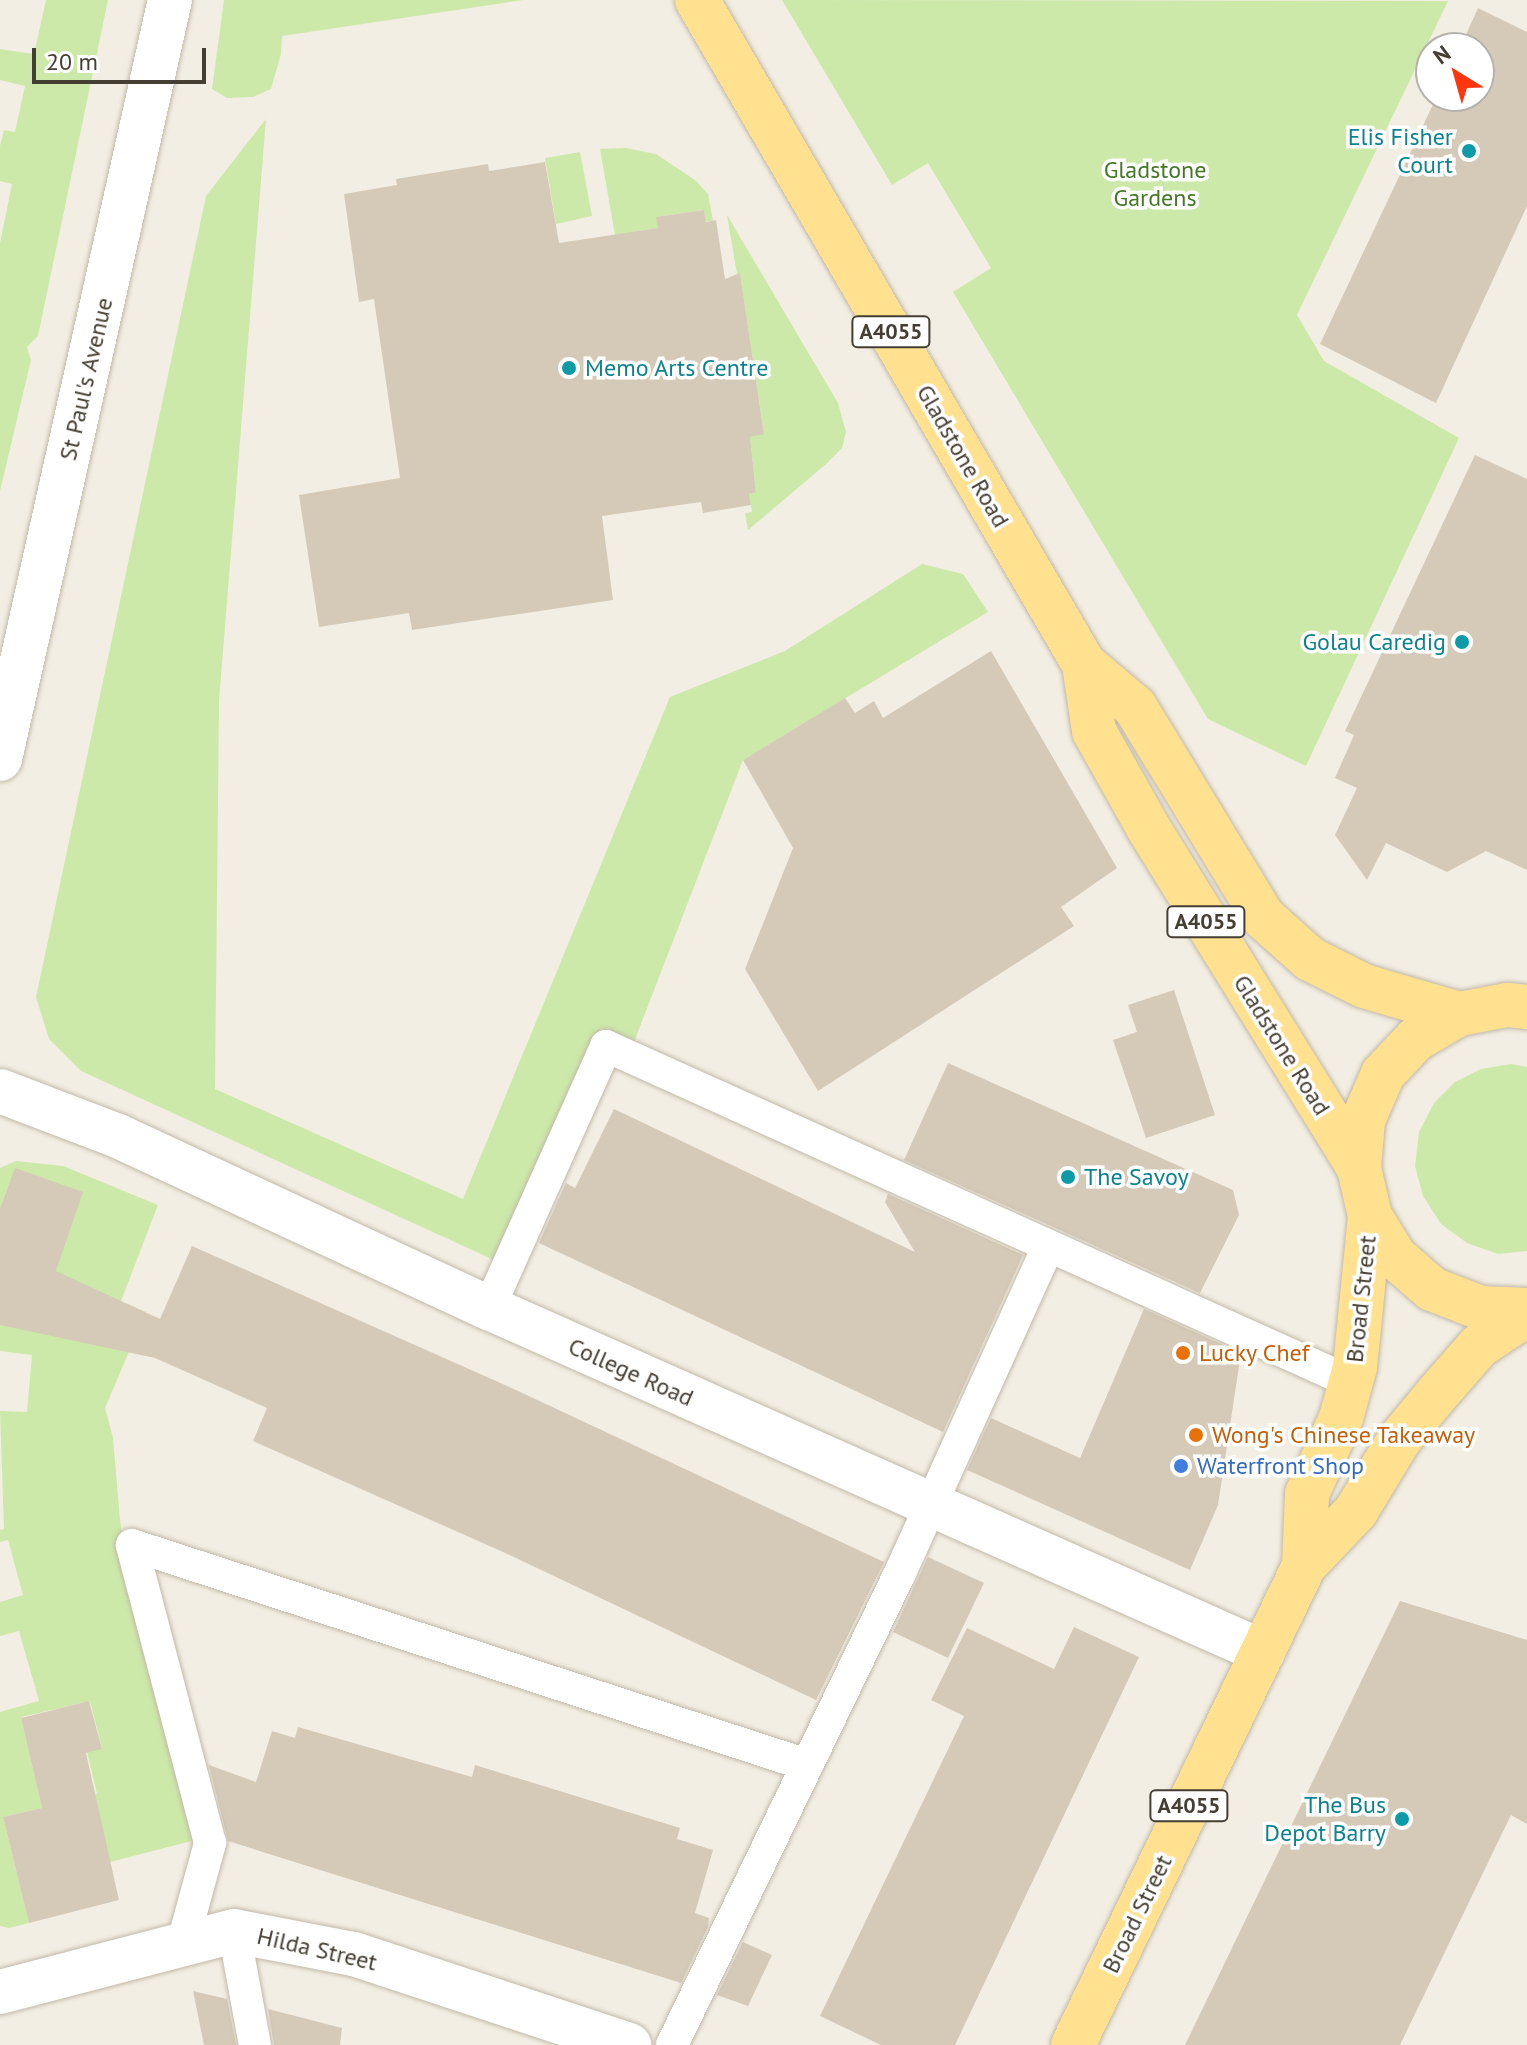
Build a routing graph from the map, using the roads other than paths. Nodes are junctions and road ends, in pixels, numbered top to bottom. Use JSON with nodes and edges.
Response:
{"nodes":[{"id":1,"x":170,"y":0,"type":"edge"},
{"id":2,"x":697,"y":0,"type":"edge"},
{"id":3,"x":1084,"y":664,"type":"junction"},
{"id":4,"x":0,"y":759,"type":"edge"},
{"id":5,"x":1527,"y":1007,"type":"edge"},
{"id":6,"x":1459,"y":1014,"type":"junction"},
{"id":7,"x":0,"y":1091,"type":"edge"},
{"id":8,"x":1359,"y":1168,"type":"junction"},
{"id":9,"x":1370,"y":1216,"type":"junction"},
{"id":10,"x":1048,"y":1246,"type":"junction"},
{"id":11,"x":489,"y":1308,"type":"junction"},
{"id":12,"x":1527,"y":1312,"type":"edge"},
{"id":13,"x":1351,"y":1382,"type":"junction"},
{"id":14,"x":930,"y":1506,"type":"junction"},
{"id":15,"x":1304,"y":1566,"type":"junction"},
{"id":16,"x":1263,"y":1652,"type":"junction"},
{"id":17,"x":807,"y":1765,"type":"junction"},
{"id":18,"x":234,"y":1931,"type":"junction"},
{"id":19,"x":183,"y":1942,"type":"junction"},
{"id":20,"x":0,"y":1992,"type":"edge"},
{"id":21,"x":255,"y":2045,"type":"edge"},
{"id":22,"x":629,"y":2045,"type":"edge"},
{"id":23,"x":672,"y":2045,"type":"edge"},
{"id":24,"x":1073,"y":2045,"type":"edge"}],
"edges":[{"from":1,"to":4,"type":"street","name":"St Paul's Avenue"},
{"from":2,"to":3,"type":"main road","name":"Gladstone Road","number":"A4055"},
{"from":3,"to":6,"type":"main road","name":"Gladstone Road","number":"A4055"},
{"from":3,"to":8,"type":"main road","name":"Gladstone Road","number":"A4055"},
{"from":5,"to":6,"type":"main road"},
{"from":6,"to":8,"type":"main road"},
{"from":7,"to":11,"type":"street","name":"College Road"},
{"from":8,"to":9,"type":"main road"},
{"from":9,"to":12,"type":"main road"},
{"from":9,"to":13,"type":"main road","name":"Broad Street","number":"A4055"},
{"from":10,"to":11,"type":"lane"},
{"from":10,"to":13,"type":"lane"},
{"from":10,"to":14,"type":"lane"},
{"from":11,"to":14,"type":"street","name":"College Road"},
{"from":12,"to":15,"type":"main road","name":"Broad Street","number":"A4055"},
{"from":13,"to":15,"type":"main road","name":"Broad Street","number":"A4055"},
{"from":14,"to":16,"type":"street","name":"College Road"},
{"from":14,"to":17,"type":"lane"},
{"from":15,"to":16,"type":"main road","name":"Broad Street","number":"A4055"},
{"from":16,"to":24,"type":"main road","name":"Broad Street","number":"A4055"},
{"from":17,"to":19,"type":"lane"},
{"from":17,"to":23,"type":"lane"},
{"from":18,"to":19,"type":"street","name":"Hilda Street"},
{"from":18,"to":21,"type":"lane"},
{"from":18,"to":22,"type":"street","name":"Hilda Street"},
{"from":19,"to":20,"type":"street","name":"Hilda Street"}]}
